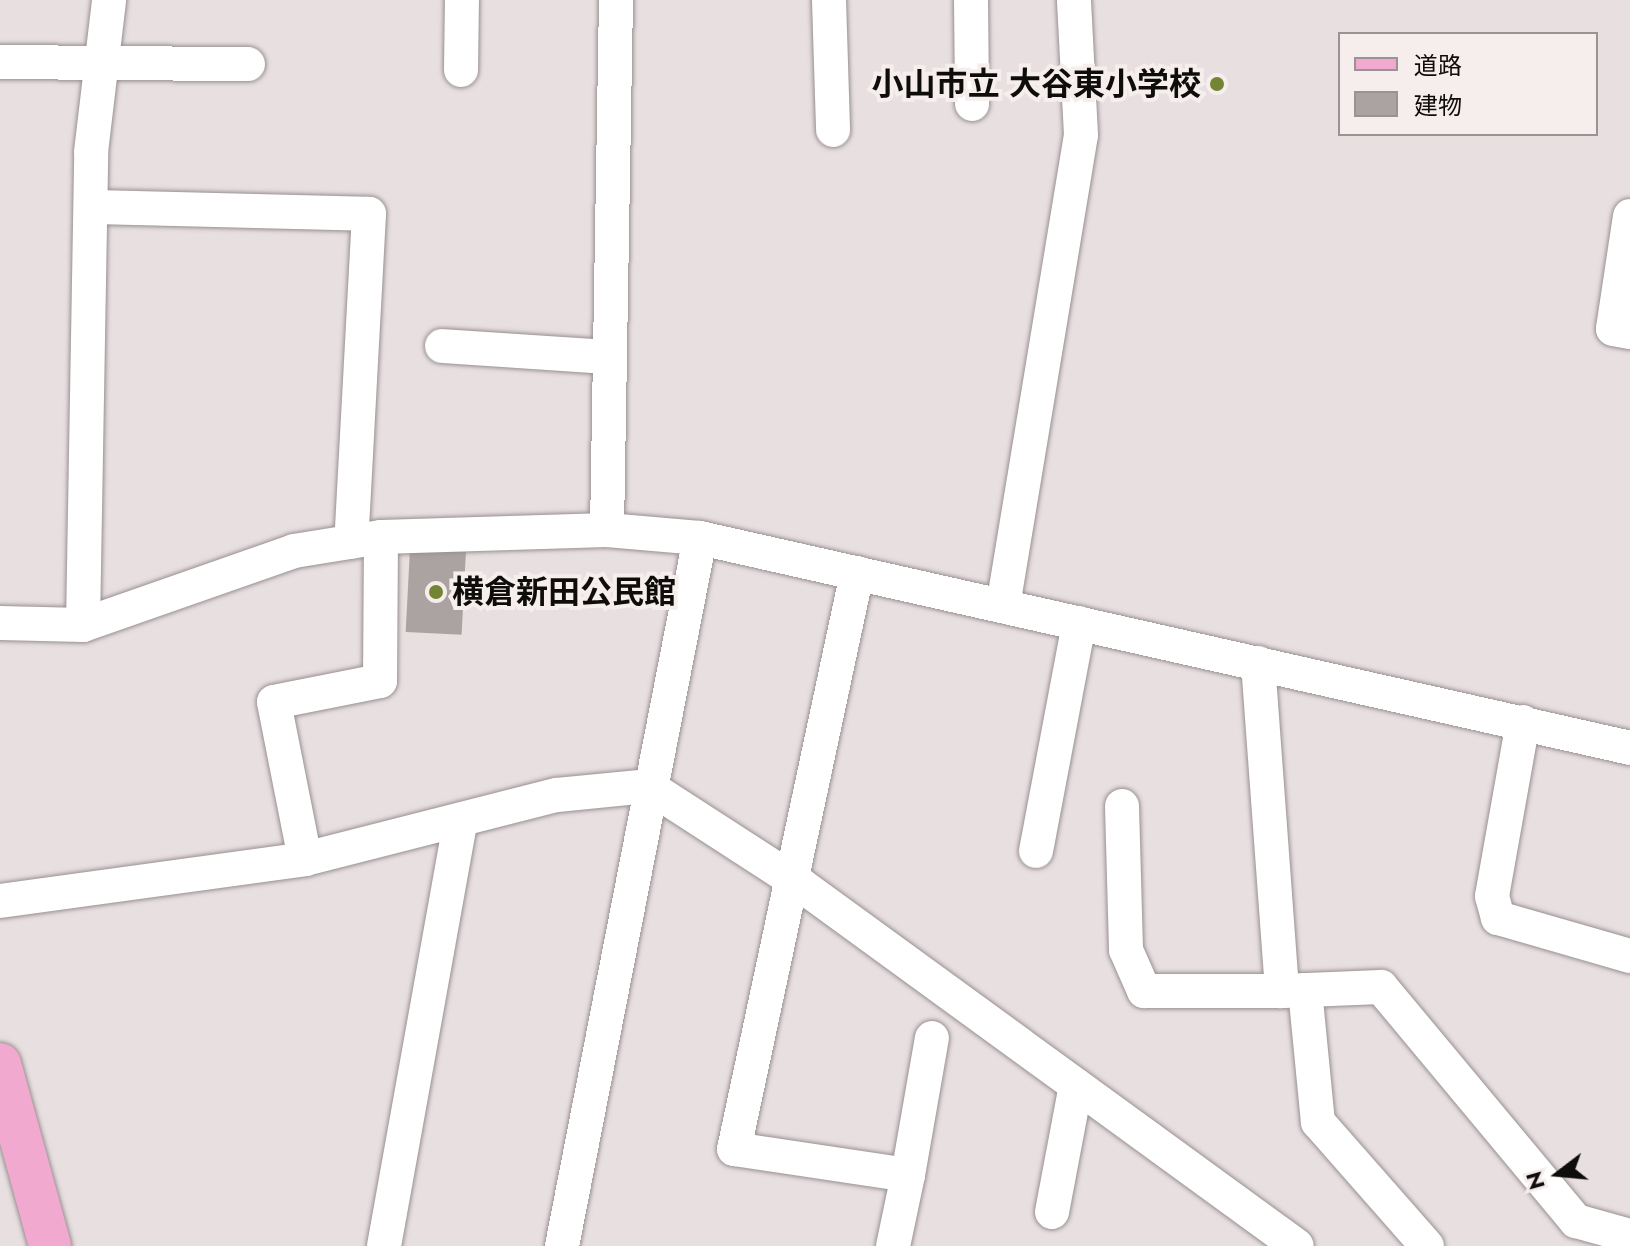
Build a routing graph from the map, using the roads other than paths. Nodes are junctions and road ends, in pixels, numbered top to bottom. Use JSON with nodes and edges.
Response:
{"nodes":[{"id":1,"x":109,"y":0,"type":"edge"},
{"id":2,"x":462,"y":0,"type":"edge"},
{"id":3,"x":616,"y":0,"type":"edge"},
{"id":4,"x":829,"y":0,"type":"edge"},
{"id":5,"x":971,"y":0,"type":"edge"},
{"id":6,"x":1074,"y":0,"type":"edge"},
{"id":7,"x":0,"y":62,"type":"edge"},
{"id":8,"x":248,"y":64,"type":"dead end"},
{"id":9,"x":99,"y":66,"type":"junction"},
{"id":10,"x":461,"y":70,"type":"dead end"},
{"id":11,"x":972,"y":104,"type":"dead end"},
{"id":12,"x":833,"y":130,"type":"dead end"},
{"id":13,"x":92,"y":207,"type":"junction"},
{"id":14,"x":1630,"y":216,"type":"edge"},
{"id":15,"x":1630,"y":332,"type":"edge"},
{"id":16,"x":442,"y":346,"type":"dead end"},
{"id":17,"x":606,"y":357,"type":"junction"},
{"id":18,"x":607,"y":530,"type":"junction"},
{"id":19,"x":700,"y":538,"type":"junction"},
{"id":20,"x":366,"y":540,"type":"junction"},
{"id":21,"x":857,"y":573,"type":"junction"},
{"id":22,"x":1003,"y":606,"type":"junction"},
{"id":23,"x":0,"y":623,"type":"edge"},
{"id":24,"x":1079,"y":623,"type":"junction"},
{"id":25,"x":83,"y":625,"type":"junction"},
{"id":26,"x":1258,"y":663,"type":"junction"},
{"id":27,"x":1523,"y":722,"type":"junction"},
{"id":28,"x":1630,"y":748,"type":"edge"},
{"id":29,"x":648,"y":786,"type":"junction"},
{"id":30,"x":1122,"y":806,"type":"dead end"},
{"id":31,"x":461,"y":820,"type":"junction"},
{"id":32,"x":1036,"y":851,"type":"dead end"},
{"id":33,"x":305,"y":859,"type":"junction"},
{"id":34,"x":793,"y":879,"type":"junction"},
{"id":35,"x":0,"y":901,"type":"edge"},
{"id":36,"x":1630,"y":956,"type":"edge"},
{"id":37,"x":1294,"y":991,"type":"junction"},
{"id":38,"x":932,"y":1038,"type":"dead end"},
{"id":39,"x":0,"y":1064,"type":"edge"},
{"id":40,"x":1076,"y":1085,"type":"junction"},
{"id":41,"x":908,"y":1175,"type":"junction"},
{"id":42,"x":1052,"y":1212,"type":"dead end"},
{"id":43,"x":1630,"y":1236,"type":"edge"},
{"id":44,"x":50,"y":1246,"type":"edge"},
{"id":45,"x":384,"y":1246,"type":"edge"},
{"id":46,"x":562,"y":1246,"type":"edge"},
{"id":47,"x":893,"y":1246,"type":"edge"},
{"id":48,"x":1297,"y":1246,"type":"edge"},
{"id":49,"x":1427,"y":1246,"type":"edge"}],
"edges":[{"from":1,"to":9,"type":"street"},
{"from":2,"to":10,"type":"street"},
{"from":3,"to":17,"type":"street"},
{"from":4,"to":12,"type":"street"},
{"from":5,"to":11,"type":"street"},
{"from":6,"to":22,"type":"street"},
{"from":7,"to":9,"type":"street"},
{"from":8,"to":9,"type":"street"},
{"from":9,"to":13,"type":"street"},
{"from":13,"to":20,"type":"street"},
{"from":13,"to":25,"type":"street"},
{"from":14,"to":15,"type":"street"},
{"from":16,"to":17,"type":"street"},
{"from":17,"to":18,"type":"street"},
{"from":18,"to":19,"type":"street"},
{"from":18,"to":20,"type":"street"},
{"from":19,"to":21,"type":"street"},
{"from":19,"to":29,"type":"street"},
{"from":20,"to":25,"type":"street"},
{"from":20,"to":33,"type":"street"},
{"from":21,"to":22,"type":"street"},
{"from":21,"to":34,"type":"street"},
{"from":22,"to":24,"type":"street"},
{"from":23,"to":25,"type":"street"},
{"from":24,"to":26,"type":"street"},
{"from":24,"to":32,"type":"street"},
{"from":26,"to":27,"type":"street"},
{"from":26,"to":37,"type":"street"},
{"from":27,"to":28,"type":"street"},
{"from":27,"to":36,"type":"street"},
{"from":29,"to":31,"type":"street"},
{"from":29,"to":34,"type":"street"},
{"from":29,"to":46,"type":"street"},
{"from":30,"to":37,"type":"street"},
{"from":31,"to":33,"type":"street"},
{"from":31,"to":45,"type":"street"},
{"from":33,"to":35,"type":"street"},
{"from":34,"to":40,"type":"street"},
{"from":34,"to":41,"type":"street"},
{"from":37,"to":43,"type":"street"},
{"from":37,"to":49,"type":"street"},
{"from":38,"to":41,"type":"street"},
{"from":39,"to":44,"type":"main road"},
{"from":40,"to":42,"type":"street"},
{"from":40,"to":48,"type":"street"},
{"from":41,"to":47,"type":"street"}]}
